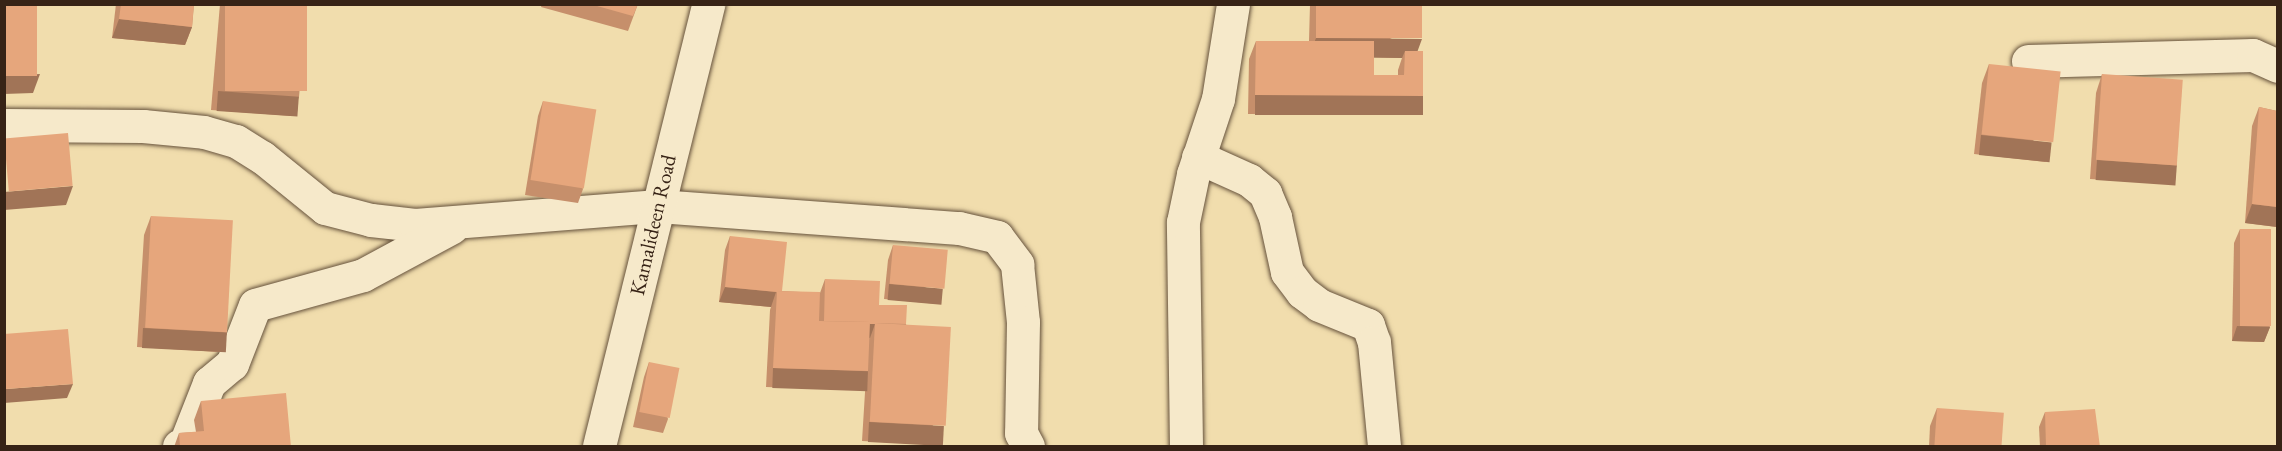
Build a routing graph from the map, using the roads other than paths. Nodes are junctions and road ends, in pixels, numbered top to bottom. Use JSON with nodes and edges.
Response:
{"nodes":[{"id":1,"x":708,"y":4,"type":"edge"},
{"id":2,"x":1233,"y":4,"type":"edge"},
{"id":3,"x":2028,"y":62,"type":"dead end"},
{"id":4,"x":2277,"y":66,"type":"edge"},
{"id":5,"x":4,"y":125,"type":"edge"},
{"id":6,"x":1198,"y":158,"type":"junction"},
{"id":7,"x":658,"y":206,"type":"junction"},
{"id":8,"x":463,"y":222,"type":"junction"},
{"id":9,"x":179,"y":447,"type":"edge"},
{"id":10,"x":599,"y":447,"type":"edge"},
{"id":11,"x":1029,"y":447,"type":"edge"},
{"id":12,"x":1186,"y":447,"type":"edge"},
{"id":13,"x":1384,"y":447,"type":"edge"}],
"edges":[{"from":1,"to":7,"type":"street","name":"Kamalideen Road"},
{"from":2,"to":6,"type":"street"},
{"from":3,"to":4,"type":"street"},
{"from":5,"to":8,"type":"street"},
{"from":6,"to":12,"type":"street"},
{"from":6,"to":13,"type":"street"},
{"from":7,"to":8,"type":"street"},
{"from":7,"to":10,"type":"street","name":"Kamalideen Road"},
{"from":7,"to":11,"type":"street"},
{"from":8,"to":9,"type":"street"}]}
